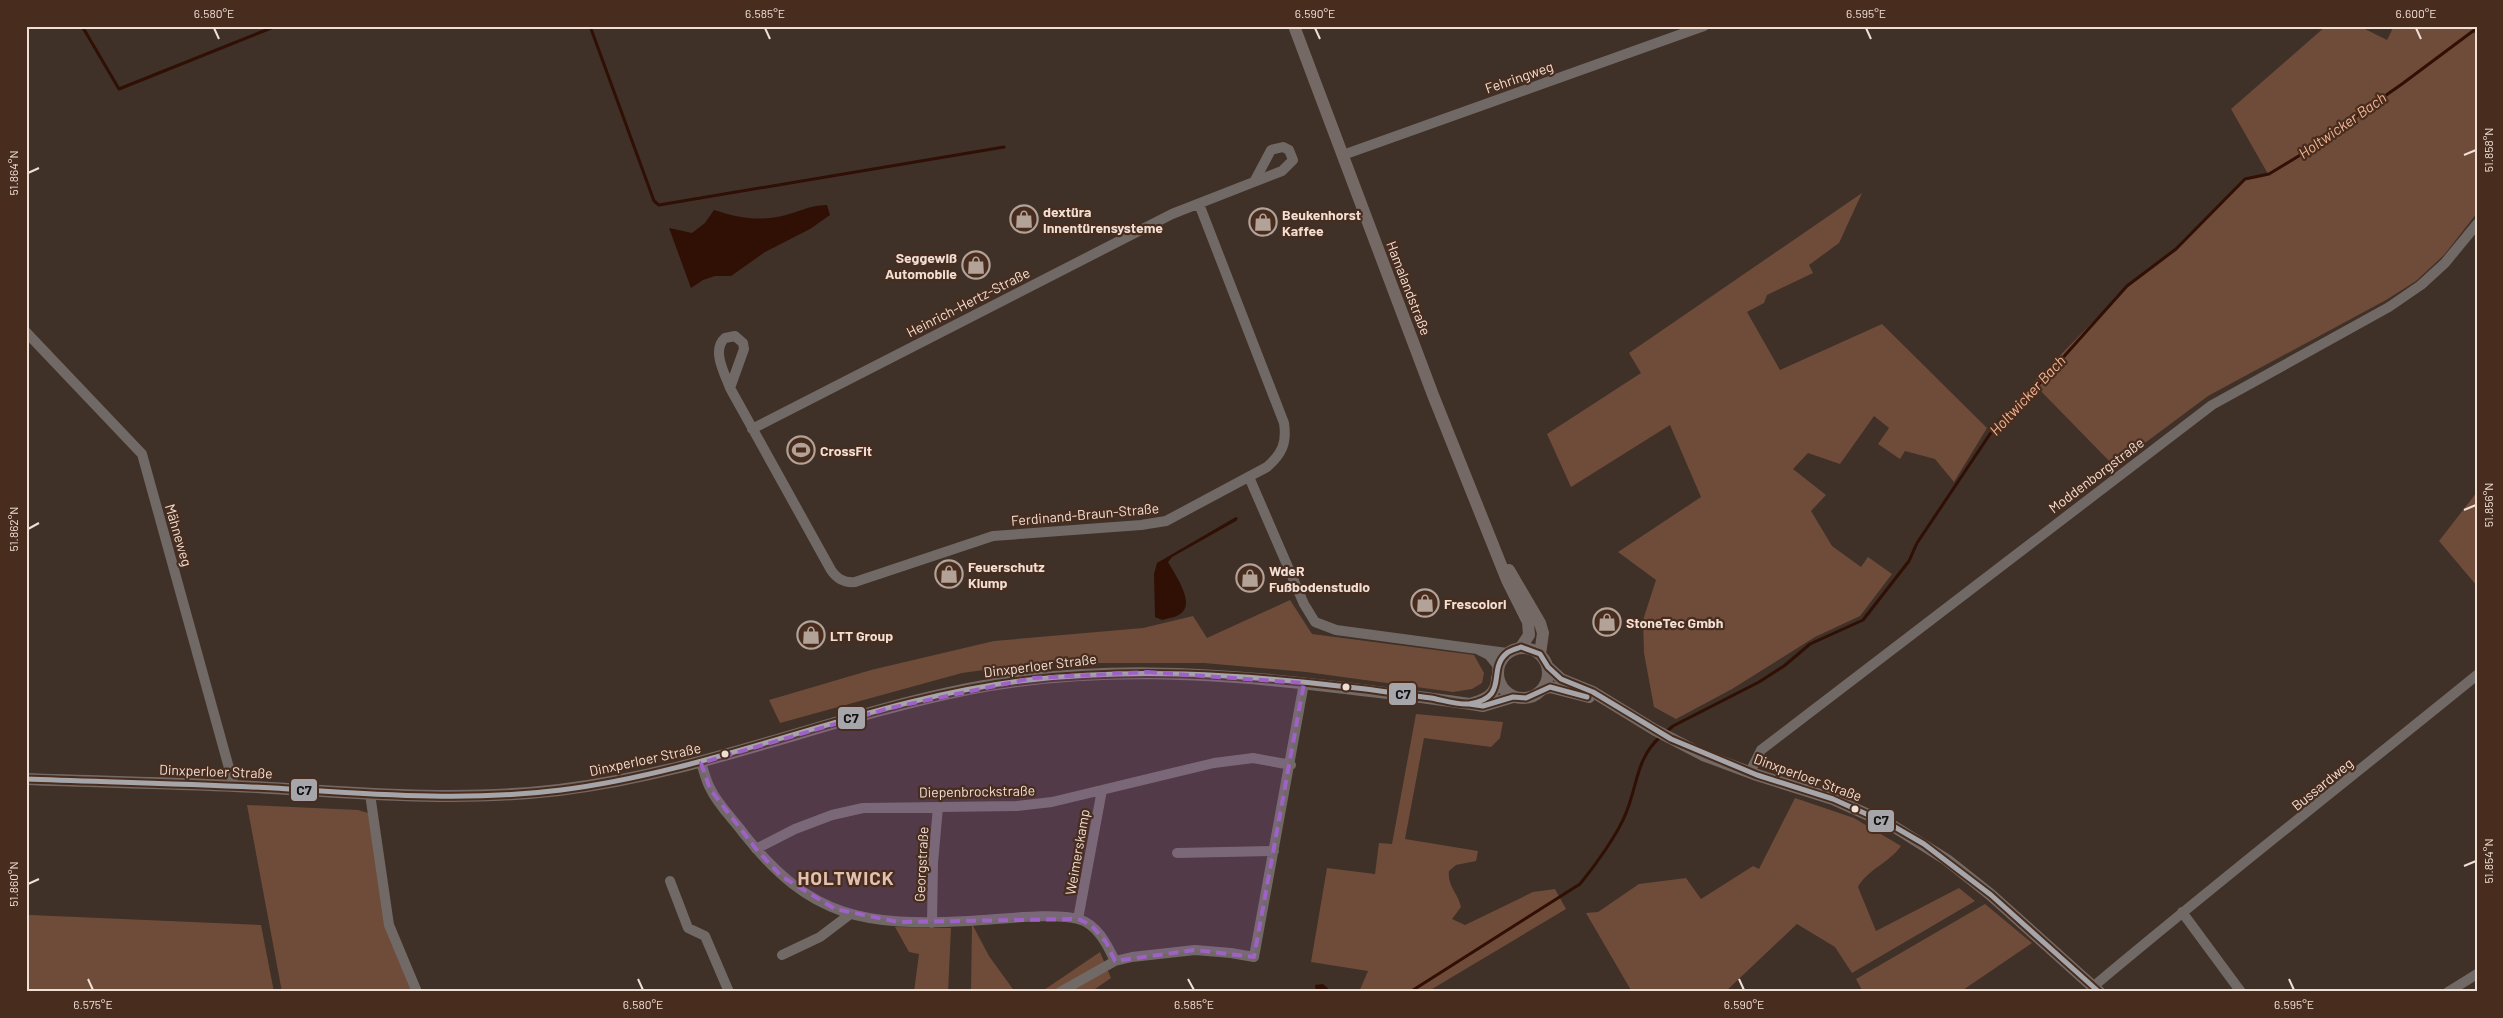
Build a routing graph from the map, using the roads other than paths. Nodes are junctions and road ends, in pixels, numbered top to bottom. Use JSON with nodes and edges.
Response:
{"nodes":[{"id":1,"x":1294,"y":26,"type":"edge"},
{"id":2,"x":1704,"y":26,"type":"edge"},
{"id":3,"x":1343,"y":155,"type":"junction"},
{"id":4,"x":1254,"y":182,"type":"dead end"},
{"id":5,"x":1199,"y":204,"type":"junction"},
{"id":6,"x":2477,"y":224,"type":"edge"},
{"id":7,"x":26,"y":332,"type":"edge"},
{"id":8,"x":730,"y":388,"type":"dead end"},
{"id":9,"x":752,"y":429,"type":"junction"},
{"id":10,"x":1249,"y":477,"type":"junction"},
{"id":11,"x":1500,"y":558,"type":"junction"},
{"id":12,"x":1521,"y":647,"type":"junction"},
{"id":13,"x":1474,"y":648,"type":"junction"},
{"id":14,"x":1507,"y":653,"type":"junction"},
{"id":15,"x":1540,"y":654,"type":"junction"},
{"id":16,"x":1548,"y":667,"type":"junction"},
{"id":17,"x":1498,"y":672,"type":"junction"},
{"id":18,"x":2477,"y":675,"type":"edge"},
{"id":19,"x":1304,"y":683,"type":"junction"},
{"id":20,"x":1543,"y":688,"type":"junction"},
{"id":21,"x":1513,"y":697,"type":"junction"},
{"id":22,"x":1610,"y":703,"type":"junction"},
{"id":23,"x":1468,"y":704,"type":"junction"},
{"id":24,"x":701,"y":763,"type":"junction"},
{"id":25,"x":1290,"y":765,"type":"junction"},
{"id":26,"x":1750,"y":772,"type":"junction"},
{"id":27,"x":26,"y":779,"type":"edge"},
{"id":28,"x":234,"y":786,"type":"junction"},
{"id":29,"x":1102,"y":790,"type":"junction"},
{"id":30,"x":370,"y":794,"type":"junction"},
{"id":31,"x":938,"y":807,"type":"junction"},
{"id":32,"x":756,"y":849,"type":"junction"},
{"id":33,"x":1274,"y":851,"type":"junction"},
{"id":34,"x":1178,"y":853,"type":"dead end"},
{"id":35,"x":670,"y":881,"type":"dead end"},
{"id":36,"x":2182,"y":912,"type":"junction"},
{"id":37,"x":849,"y":915,"type":"junction"},
{"id":38,"x":1078,"y":919,"type":"junction"},
{"id":39,"x":932,"y":923,"type":"junction"},
{"id":40,"x":782,"y":955,"type":"dead end"},
{"id":41,"x":1115,"y":960,"type":"junction"},
{"id":42,"x":2477,"y":974,"type":"edge"},
{"id":43,"x":2097,"y":989,"type":"edge"},
{"id":44,"x":417,"y":992,"type":"edge"},
{"id":45,"x":729,"y":992,"type":"edge"},
{"id":46,"x":1060,"y":992,"type":"edge"},
{"id":47,"x":2240,"y":992,"type":"edge"},
{"id":48,"x":2448,"y":992,"type":"edge"}],
"edges":[{"from":1,"to":3,"type":"main road","name":"Hamalandstraße"},
{"from":2,"to":3,"type":"street","name":"Fehringweg"},
{"from":3,"to":11,"type":"main road","name":"Hamalandstraße"},
{"from":4,"to":5,"type":"street","name":"Heinrich-Hertz-Straße"},
{"from":5,"to":9,"type":"street","name":"Heinrich-Hertz-Straße"},
{"from":5,"to":10,"type":"street"},
{"from":6,"to":26,"type":"street","name":"Moddenborgstraße"},
{"from":7,"to":28,"type":"street","name":"Mähneweg"},
{"from":8,"to":9,"type":"street"},
{"from":9,"to":10,"type":"street","name":"Ferdinand-Braun-Straße"},
{"from":10,"to":13,"type":"street"},
{"from":11,"to":12,"type":"main road","name":"Hamalandstraße"},
{"from":11,"to":15,"type":"main road","name":"Hamalandstraße"},
{"from":12,"to":14,"type":"main road"},
{"from":12,"to":15,"type":"main road"},
{"from":13,"to":14,"type":"street"},
{"from":13,"to":17,"type":"street"},
{"from":14,"to":17,"type":"main road"},
{"from":15,"to":16,"type":"main road"},
{"from":16,"to":20,"type":"main road"},
{"from":16,"to":22,"type":"main road","name":"Dinxperloer Straße"},
{"from":17,"to":21,"type":"main road"},
{"from":17,"to":23,"type":"main road"},
{"from":18,"to":36,"type":"street","name":"Bussardweg"},
{"from":19,"to":23,"type":"main road","name":"Dinxperloer Straße"},
{"from":19,"to":24,"type":"main road","name":"Dinxperloer Straße"},
{"from":19,"to":25,"type":"street"},
{"from":20,"to":21,"type":"main road"},
{"from":20,"to":22,"type":"main road","name":"Dinxperloer Straße"},
{"from":21,"to":23,"type":"main road","name":"Dinxperloer Straße"},
{"from":22,"to":26,"type":"main road","name":"Dinxperloer Straße"},
{"from":24,"to":30,"type":"main road","name":"Dinxperloer Straße"},
{"from":24,"to":32,"type":"street"},
{"from":25,"to":29,"type":"street","name":"Diepenbrockstraße"},
{"from":25,"to":33,"type":"street"},
{"from":26,"to":43,"type":"main road","name":"Dinxperloer Straße"},
{"from":27,"to":28,"type":"main road","name":"Dinxperloer Straße"},
{"from":28,"to":30,"type":"main road","name":"Dinxperloer Straße"},
{"from":29,"to":31,"type":"street","name":"Diepenbrockstraße"},
{"from":29,"to":38,"type":"street","name":"Weimerskamp"},
{"from":30,"to":44,"type":"street"},
{"from":31,"to":32,"type":"street","name":"Diepenbrockstraße"},
{"from":31,"to":39,"type":"street","name":"Georgstraße"},
{"from":32,"to":37,"type":"street"},
{"from":33,"to":34,"type":"street"},
{"from":33,"to":41,"type":"street"},
{"from":35,"to":45,"type":"street"},
{"from":36,"to":43,"type":"street","name":"Bussardweg"},
{"from":36,"to":47,"type":"street"},
{"from":37,"to":39,"type":"street"},
{"from":37,"to":40,"type":"street"},
{"from":38,"to":39,"type":"street"},
{"from":38,"to":41,"type":"street"},
{"from":41,"to":46,"type":"street"},
{"from":42,"to":48,"type":"street"}]}
